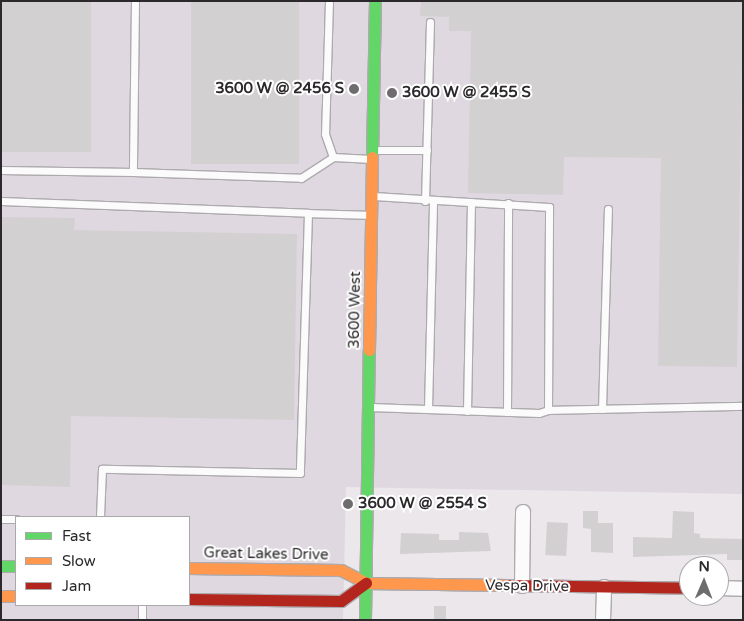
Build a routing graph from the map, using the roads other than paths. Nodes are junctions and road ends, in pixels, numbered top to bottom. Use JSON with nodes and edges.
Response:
{"nodes":[{"id":1,"x":135,"y":1,"type":"edge"},
{"id":2,"x":329,"y":1,"type":"edge"},
{"id":3,"x":375,"y":1,"type":"edge"},
{"id":4,"x":430,"y":22,"type":"dead end"},
{"id":5,"x":427,"y":150,"type":"junction"},
{"id":6,"x":373,"y":154,"type":"junction"},
{"id":7,"x":334,"y":157,"type":"junction"},
{"id":8,"x":1,"y":170,"type":"edge"},
{"id":9,"x":132,"y":172,"type":"junction"},
{"id":10,"x":372,"y":196,"type":"junction"},
{"id":11,"x":1,"y":201,"type":"edge"},
{"id":12,"x":429,"y":201,"type":"junction"},
{"id":13,"x":471,"y":202,"type":"junction"},
{"id":14,"x":508,"y":204,"type":"junction"},
{"id":15,"x":608,"y":209,"type":"dead end"},
{"id":16,"x":308,"y":213,"type":"junction"},
{"id":17,"x":372,"y":215,"type":"junction"},
{"id":18,"x":743,"y":406,"type":"edge"},
{"id":19,"x":369,"y":407,"type":"junction"},
{"id":20,"x":602,"y":409,"type":"junction"},
{"id":21,"x":428,"y":410,"type":"junction"},
{"id":22,"x":548,"y":410,"type":"junction"},
{"id":23,"x":467,"y":411,"type":"junction"},
{"id":24,"x":507,"y":412,"type":"junction"},
{"id":25,"x":523,"y":512,"type":"dead end"},
{"id":26,"x":100,"y":516,"type":"edge"},
{"id":27,"x":1,"y":519,"type":"edge"},
{"id":28,"x":15,"y":519,"type":"edge"},
{"id":29,"x":1,"y":566,"type":"edge"},
{"id":30,"x":15,"y":566,"type":"edge"},
{"id":31,"x":190,"y":568,"type":"edge"},
{"id":32,"x":366,"y":583,"type":"junction"},
{"id":33,"x":522,"y":586,"type":"junction"},
{"id":34,"x":604,"y":587,"type":"junction"},
{"id":35,"x":679,"y":588,"type":"edge"},
{"id":36,"x":729,"y":588,"type":"edge"},
{"id":37,"x":743,"y":589,"type":"edge"},
{"id":38,"x":1,"y":596,"type":"edge"},
{"id":39,"x":15,"y":596,"type":"edge"},
{"id":40,"x":190,"y":599,"type":"edge"},
{"id":41,"x":142,"y":606,"type":"edge"},
{"id":42,"x":142,"y":620,"type":"edge"},
{"id":43,"x":365,"y":620,"type":"edge"},
{"id":44,"x":603,"y":620,"type":"edge"}],
"edges":[{"from":1,"to":9,"type":"lane"},
{"from":2,"to":7,"type":"lane"},
{"from":3,"to":6,"type":"street","name":"3600 West"},
{"from":4,"to":5,"type":"lane"},
{"from":5,"to":6,"type":"lane"},
{"from":5,"to":12,"type":"lane"},
{"from":6,"to":7,"type":"lane"},
{"from":6,"to":10,"type":"street","name":"3600 West"},
{"from":7,"to":9,"type":"lane"},
{"from":8,"to":9,"type":"lane"},
{"from":10,"to":12,"type":"lane"},
{"from":10,"to":17,"type":"street","name":"3600 West"},
{"from":11,"to":16,"type":"lane"},
{"from":12,"to":13,"type":"lane"},
{"from":12,"to":21,"type":"lane"},
{"from":13,"to":14,"type":"lane"},
{"from":13,"to":23,"type":"lane"},
{"from":14,"to":22,"type":"lane"},
{"from":14,"to":24,"type":"lane"},
{"from":15,"to":20,"type":"lane"},
{"from":16,"to":17,"type":"lane"},
{"from":16,"to":26,"type":"lane"},
{"from":17,"to":19,"type":"street","name":"3600 West"},
{"from":18,"to":20,"type":"lane"},
{"from":19,"to":21,"type":"lane"},
{"from":19,"to":32,"type":"street","name":"3600 West"},
{"from":20,"to":22,"type":"lane"},
{"from":21,"to":23,"type":"lane"},
{"from":22,"to":24,"type":"lane"},
{"from":23,"to":24,"type":"lane"},
{"from":25,"to":33,"type":"street"},
{"from":27,"to":28,"type":"lane"},
{"from":29,"to":30,"type":"street"},
{"from":31,"to":32,"type":"street","name":"Great Lakes Drive"},
{"from":32,"to":33,"type":"street","name":"Vespa Drive"},
{"from":32,"to":40,"type":"street"},
{"from":32,"to":43,"type":"street","name":"3600 West"},
{"from":33,"to":34,"type":"street","name":"Vespa Drive"},
{"from":34,"to":35,"type":"street","name":"Vespa Drive"},
{"from":34,"to":44,"type":"street"},
{"from":36,"to":37,"type":"street"},
{"from":38,"to":39,"type":"street"},
{"from":41,"to":42,"type":"lane"}]}
